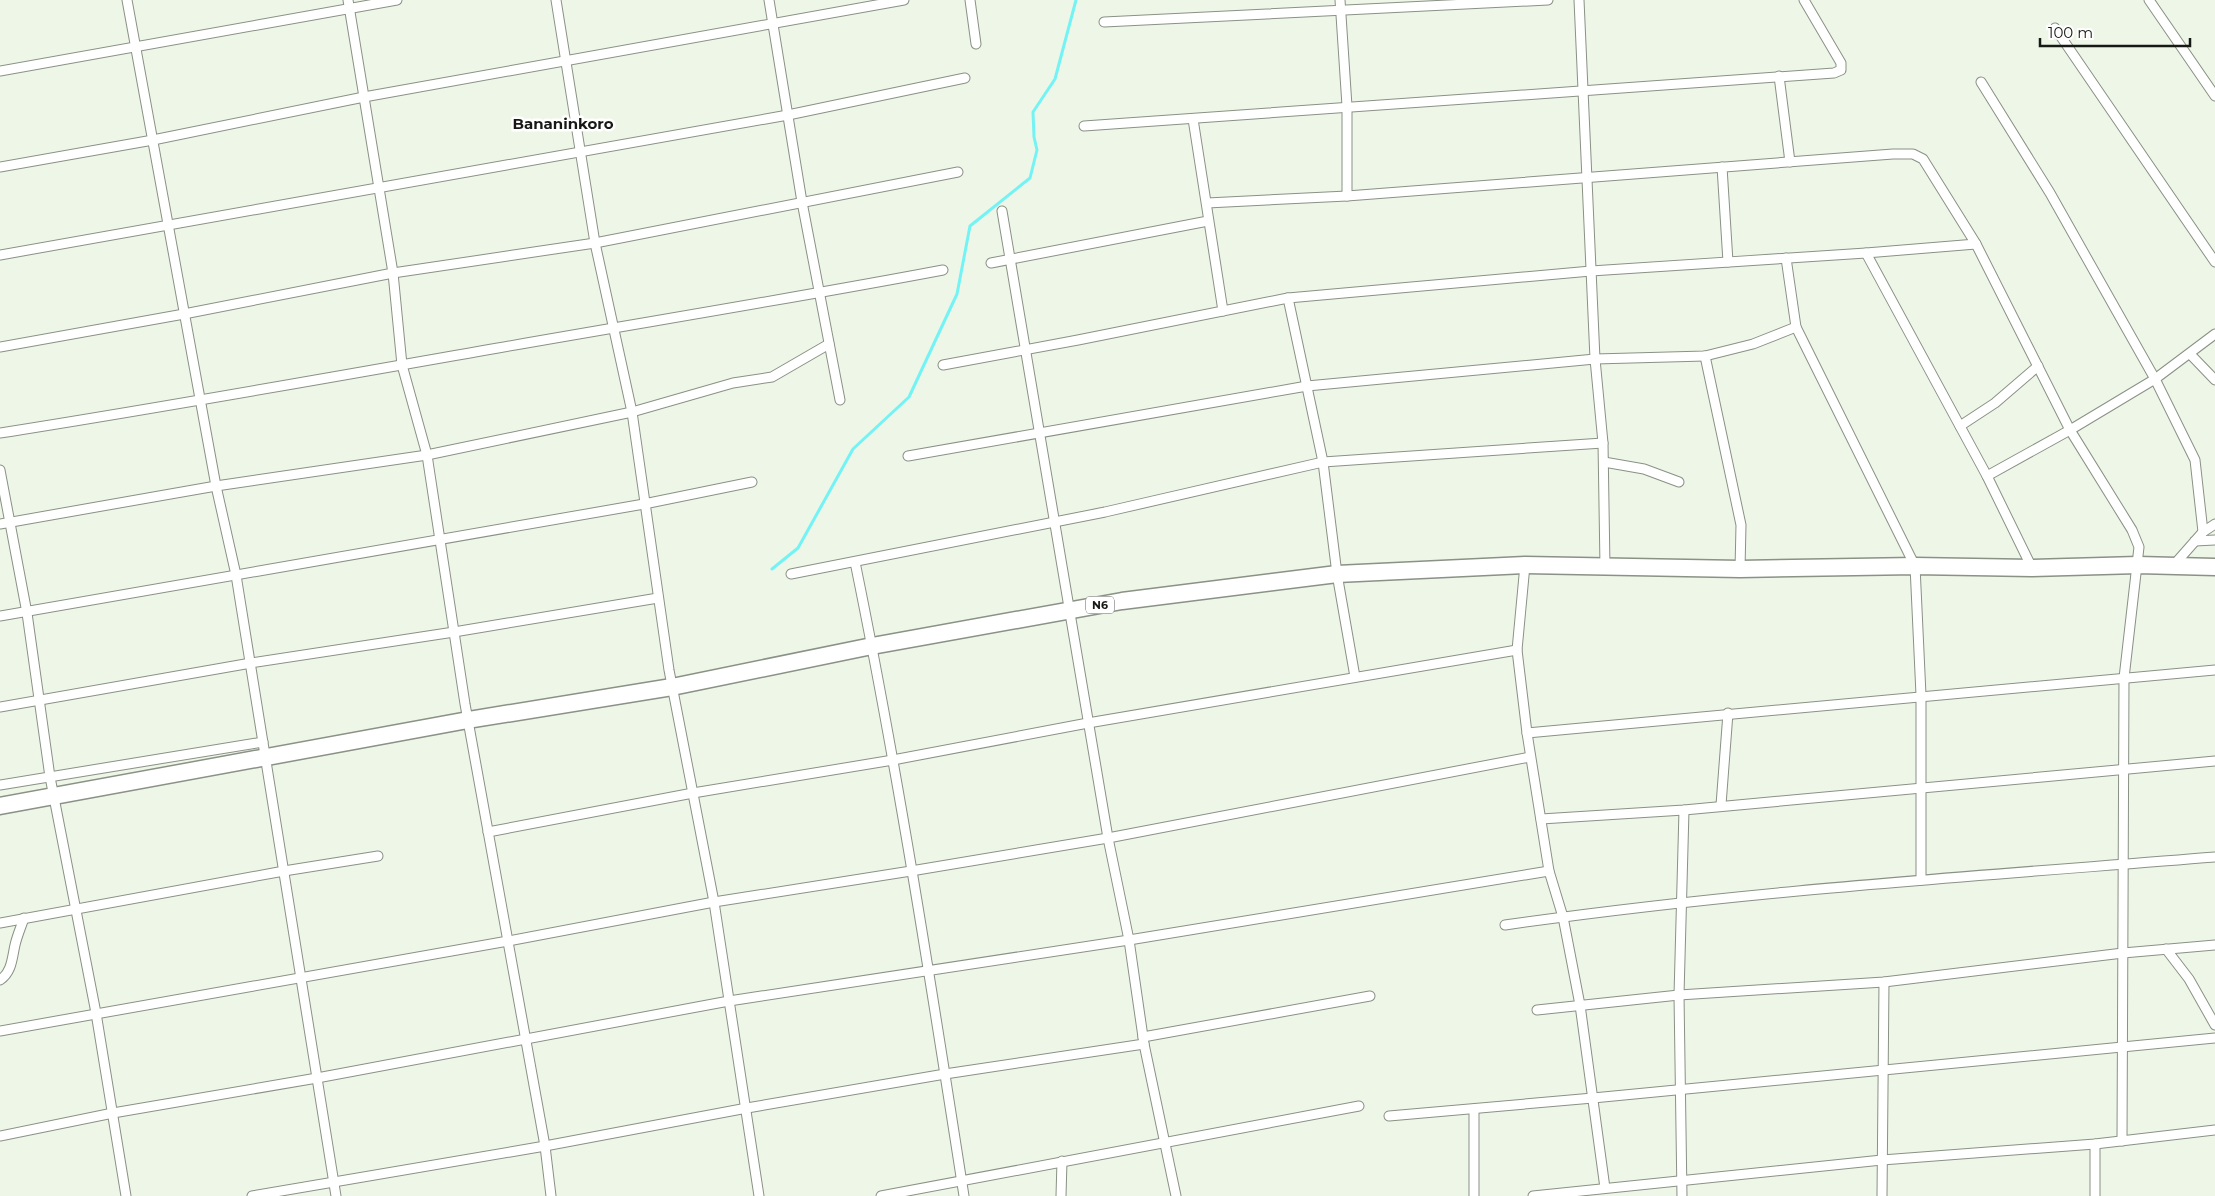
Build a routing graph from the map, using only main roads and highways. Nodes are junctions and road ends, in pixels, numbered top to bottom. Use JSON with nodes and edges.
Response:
{"nodes":[{"id":1,"x":2215,"y":567,"type":"edge"},
{"id":2,"x":0,"y":806,"type":"edge"}],
"edges":[{"from":1,"to":2,"type":"highway","number":"N6"}]}
